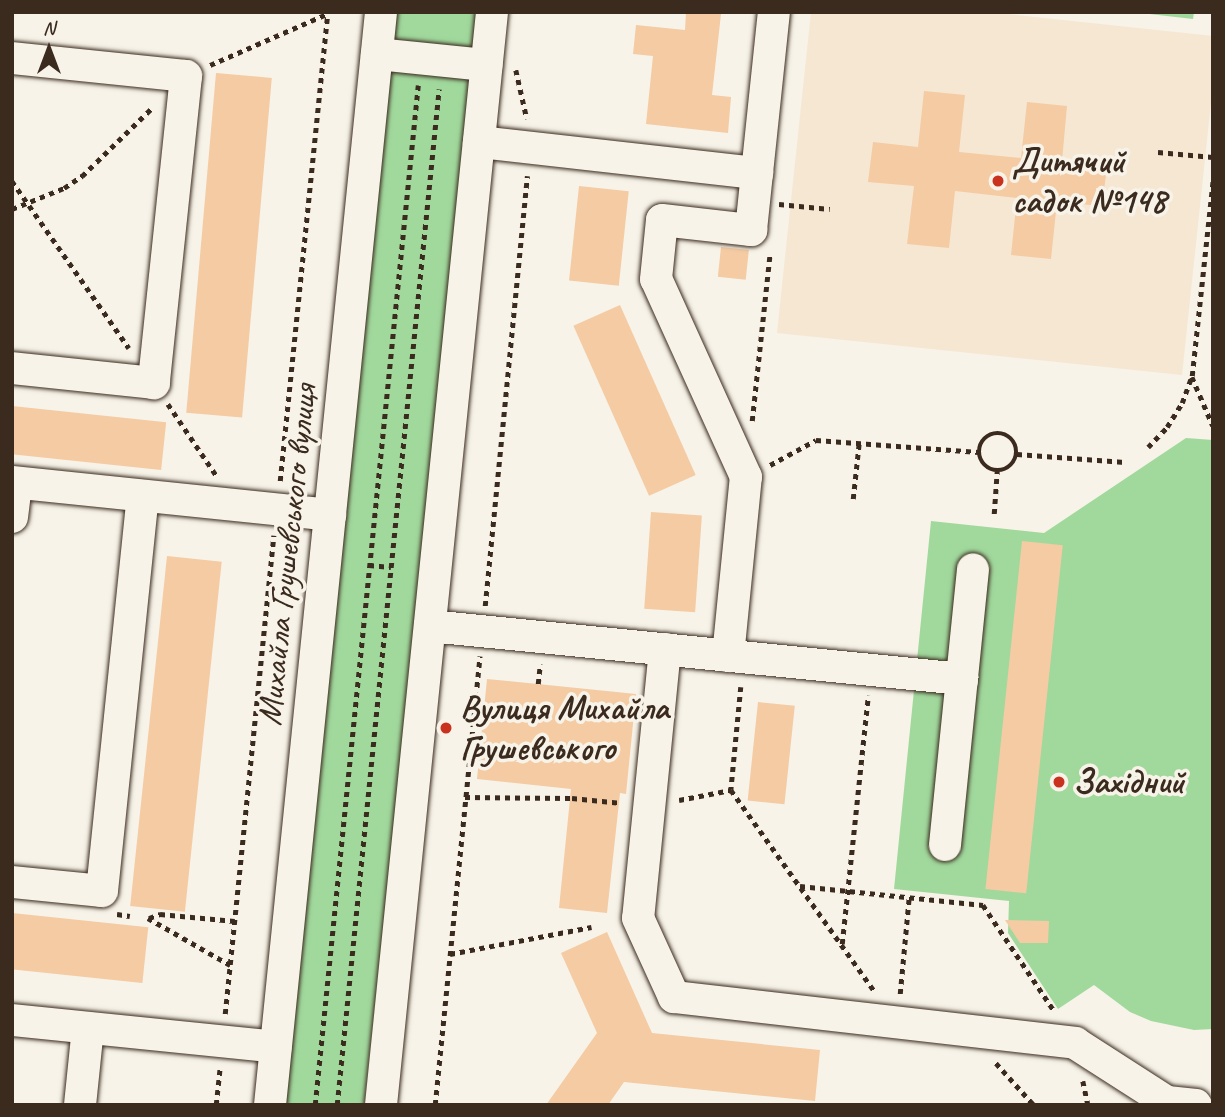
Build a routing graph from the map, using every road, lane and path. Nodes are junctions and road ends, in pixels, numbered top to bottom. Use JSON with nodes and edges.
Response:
{"nodes":[{"id":1,"x":381,"y":12,"type":"edge"},
{"id":2,"x":492,"y":12,"type":"edge"},
{"id":3,"x":774,"y":12,"type":"edge"},
{"id":4,"x":328,"y":13,"type":"edge"},
{"id":5,"x":377,"y":54,"type":"junction"},
{"id":6,"x":12,"y":58,"type":"edge"},
{"id":7,"x":431,"y":59,"type":"junction"},
{"id":8,"x":501,"y":65,"type":"junction"},
{"id":9,"x":186,"y":76,"type":"junction"},
{"id":10,"x":479,"y":142,"type":"junction"},
{"id":11,"x":530,"y":148,"type":"junction"},
{"id":12,"x":1158,"y":152,"type":"dead end"},
{"id":13,"x":1213,"y":157,"type":"edge"},
{"id":14,"x":1213,"y":180,"type":"edge"},
{"id":15,"x":12,"y":181,"type":"edge"},
{"id":16,"x":755,"y":187,"type":"junction"},
{"id":17,"x":28,"y":203,"type":"junction"},
{"id":18,"x":12,"y":209,"type":"edge"},
{"id":19,"x":830,"y":209,"type":"dead end"},
{"id":20,"x":771,"y":244,"type":"dead end"},
{"id":21,"x":12,"y":368,"type":"edge"},
{"id":22,"x":1192,"y":376,"type":"junction"},
{"id":23,"x":154,"y":383,"type":"junction"},
{"id":24,"x":752,"y":422,"type":"dead end"},
{"id":25,"x":1213,"y":426,"type":"edge"},
{"id":26,"x":859,"y":443,"type":"junction"},
{"id":27,"x":1148,"y":447,"type":"dead end"},
{"id":28,"x":979,"y":452,"type":"junction"},
{"id":29,"x":1017,"y":454,"type":"junction"},
{"id":30,"x":1125,"y":462,"type":"dead end"},
{"id":31,"x":997,"y":471,"type":"junction"},
{"id":32,"x":746,"y":477,"type":"junction"},
{"id":33,"x":14,"y":482,"type":"edge"},
{"id":34,"x":143,"y":496,"type":"junction"},
{"id":35,"x":853,"y":499,"type":"dead end"},
{"id":36,"x":236,"y":505,"type":"junction"},
{"id":37,"x":277,"y":509,"type":"junction"},
{"id":38,"x":994,"y":514,"type":"dead end"},
{"id":39,"x":330,"y":515,"type":"junction"},
{"id":40,"x":12,"y":517,"type":"edge"},
{"id":41,"x":369,"y":565,"type":"junction"},
{"id":42,"x":391,"y":567,"type":"junction"},
{"id":43,"x":973,"y":569,"type":"dead end"},
{"id":44,"x":430,"y":626,"type":"junction"},
{"id":45,"x":482,"y":631,"type":"junction"},
{"id":46,"x":665,"y":649,"type":"junction"},
{"id":47,"x":728,"y":656,"type":"junction"},
{"id":48,"x":870,"y":670,"type":"junction"},
{"id":49,"x":962,"y":679,"type":"junction"},
{"id":50,"x":741,"y":687,"type":"dead end"},
{"id":51,"x":731,"y":790,"type":"junction"},
{"id":52,"x":465,"y":797,"type":"junction"},
{"id":53,"x":650,"y":806,"type":"junction"},
{"id":54,"x":945,"y":845,"type":"dead end"},
{"id":55,"x":12,"y":882,"type":"edge"},
{"id":56,"x":800,"y":886,"type":"junction"},
{"id":57,"x":848,"y":891,"type":"junction"},
{"id":58,"x":909,"y":897,"type":"junction"},
{"id":59,"x":113,"y":914,"type":"dead end"},
{"id":60,"x":130,"y":916,"type":"dead end"},
{"id":61,"x":235,"y":921,"type":"junction"},
{"id":62,"x":592,"y":927,"type":"dead end"},
{"id":63,"x":842,"y":946,"type":"junction"},
{"id":64,"x":450,"y":954,"type":"junction"},
{"id":65,"x":230,"y":965,"type":"junction"},
{"id":66,"x":12,"y":1020,"type":"edge"},
{"id":67,"x":897,"y":1023,"type":"junction"},
{"id":68,"x":88,"y":1028,"type":"junction"},
{"id":69,"x":968,"y":1031,"type":"junction"},
{"id":70,"x":222,"y":1042,"type":"junction"},
{"id":71,"x":1075,"y":1043,"type":"junction"},
{"id":72,"x":276,"y":1047,"type":"junction"},
{"id":73,"x":80,"y":1105,"type":"edge"},
{"id":74,"x":216,"y":1105,"type":"edge"},
{"id":75,"x":270,"y":1105,"type":"edge"},
{"id":76,"x":315,"y":1105,"type":"edge"},
{"id":77,"x":337,"y":1105,"type":"edge"},
{"id":78,"x":381,"y":1105,"type":"edge"},
{"id":79,"x":435,"y":1105,"type":"edge"},
{"id":80,"x":1034,"y":1105,"type":"edge"},
{"id":81,"x":1196,"y":1105,"type":"edge"}],
"edges":[{"from":1,"to":5,"type":"street","name":"Михайла Грушевського вулиця"},
{"from":2,"to":8,"type":"street"},
{"from":3,"to":16,"type":"street"},
{"from":4,"to":9,"type":"path"},
{"from":4,"to":37,"type":"path"},
{"from":5,"to":7,"type":"street"},
{"from":5,"to":39,"type":"street","name":"Михайла Грушевського вулиця"},
{"from":6,"to":9,"type":"street"},
{"from":7,"to":8,"type":"street"},
{"from":7,"to":41,"type":"path"},
{"from":7,"to":42,"type":"path"},
{"from":8,"to":10,"type":"street"},
{"from":8,"to":11,"type":"path"},
{"from":9,"to":17,"type":"path"},
{"from":9,"to":23,"type":"street"},
{"from":10,"to":11,"type":"street"},
{"from":10,"to":44,"type":"street"},
{"from":11,"to":16,"type":"street"},
{"from":11,"to":45,"type":"path"},
{"from":12,"to":13,"type":"path"},
{"from":14,"to":22,"type":"path"},
{"from":15,"to":17,"type":"path"},
{"from":16,"to":19,"type":"path"},
{"from":16,"to":32,"type":"street"},
{"from":17,"to":18,"type":"path"},
{"from":17,"to":23,"type":"path"},
{"from":20,"to":24,"type":"path"},
{"from":21,"to":23,"type":"street"},
{"from":22,"to":25,"type":"path"},
{"from":22,"to":27,"type":"path"},
{"from":23,"to":36,"type":"path"},
{"from":26,"to":28,"type":"path"},
{"from":26,"to":32,"type":"path"},
{"from":26,"to":35,"type":"path"},
{"from":28,"to":29,"type":"path"},
{"from":28,"to":31,"type":"path"},
{"from":29,"to":30,"type":"path"},
{"from":29,"to":31,"type":"path"},
{"from":31,"to":38,"type":"path"},
{"from":32,"to":47,"type":"street"},
{"from":33,"to":34,"type":"street"},
{"from":33,"to":40,"type":"street"},
{"from":34,"to":36,"type":"street"},
{"from":34,"to":55,"type":"street"},
{"from":36,"to":37,"type":"street"},
{"from":37,"to":39,"type":"street"},
{"from":37,"to":61,"type":"path"},
{"from":39,"to":72,"type":"street","name":"Михайла Грушевського вулиця"},
{"from":41,"to":42,"type":"path"},
{"from":41,"to":76,"type":"path"},
{"from":42,"to":77,"type":"path"},
{"from":43,"to":49,"type":"street"},
{"from":44,"to":45,"type":"street"},
{"from":44,"to":78,"type":"street"},
{"from":45,"to":46,"type":"street"},
{"from":45,"to":52,"type":"path"},
{"from":46,"to":47,"type":"street"},
{"from":46,"to":53,"type":"street"},
{"from":47,"to":48,"type":"street"},
{"from":48,"to":49,"type":"street"},
{"from":48,"to":57,"type":"path"},
{"from":49,"to":54,"type":"street"},
{"from":50,"to":51,"type":"path"},
{"from":51,"to":53,"type":"path"},
{"from":51,"to":56,"type":"path"},
{"from":52,"to":53,"type":"path"},
{"from":52,"to":64,"type":"path"},
{"from":53,"to":67,"type":"street"},
{"from":56,"to":57,"type":"path"},
{"from":56,"to":63,"type":"path"},
{"from":57,"to":58,"type":"path"},
{"from":57,"to":63,"type":"path"},
{"from":58,"to":67,"type":"path"},
{"from":58,"to":71,"type":"path"},
{"from":59,"to":60,"type":"path"},
{"from":61,"to":65,"type":"path"},
{"from":61,"to":65,"type":"path"},
{"from":62,"to":64,"type":"path"},
{"from":63,"to":67,"type":"path"},
{"from":64,"to":79,"type":"path"},
{"from":65,"to":70,"type":"path"},
{"from":66,"to":68,"type":"street"},
{"from":67,"to":69,"type":"street"},
{"from":68,"to":70,"type":"street"},
{"from":68,"to":73,"type":"street"},
{"from":69,"to":71,"type":"street"},
{"from":69,"to":80,"type":"path"},
{"from":70,"to":72,"type":"street"},
{"from":70,"to":74,"type":"path"},
{"from":71,"to":81,"type":"street"},
{"from":72,"to":75,"type":"street","name":"Михайла Грушевського вулиця"}]}
